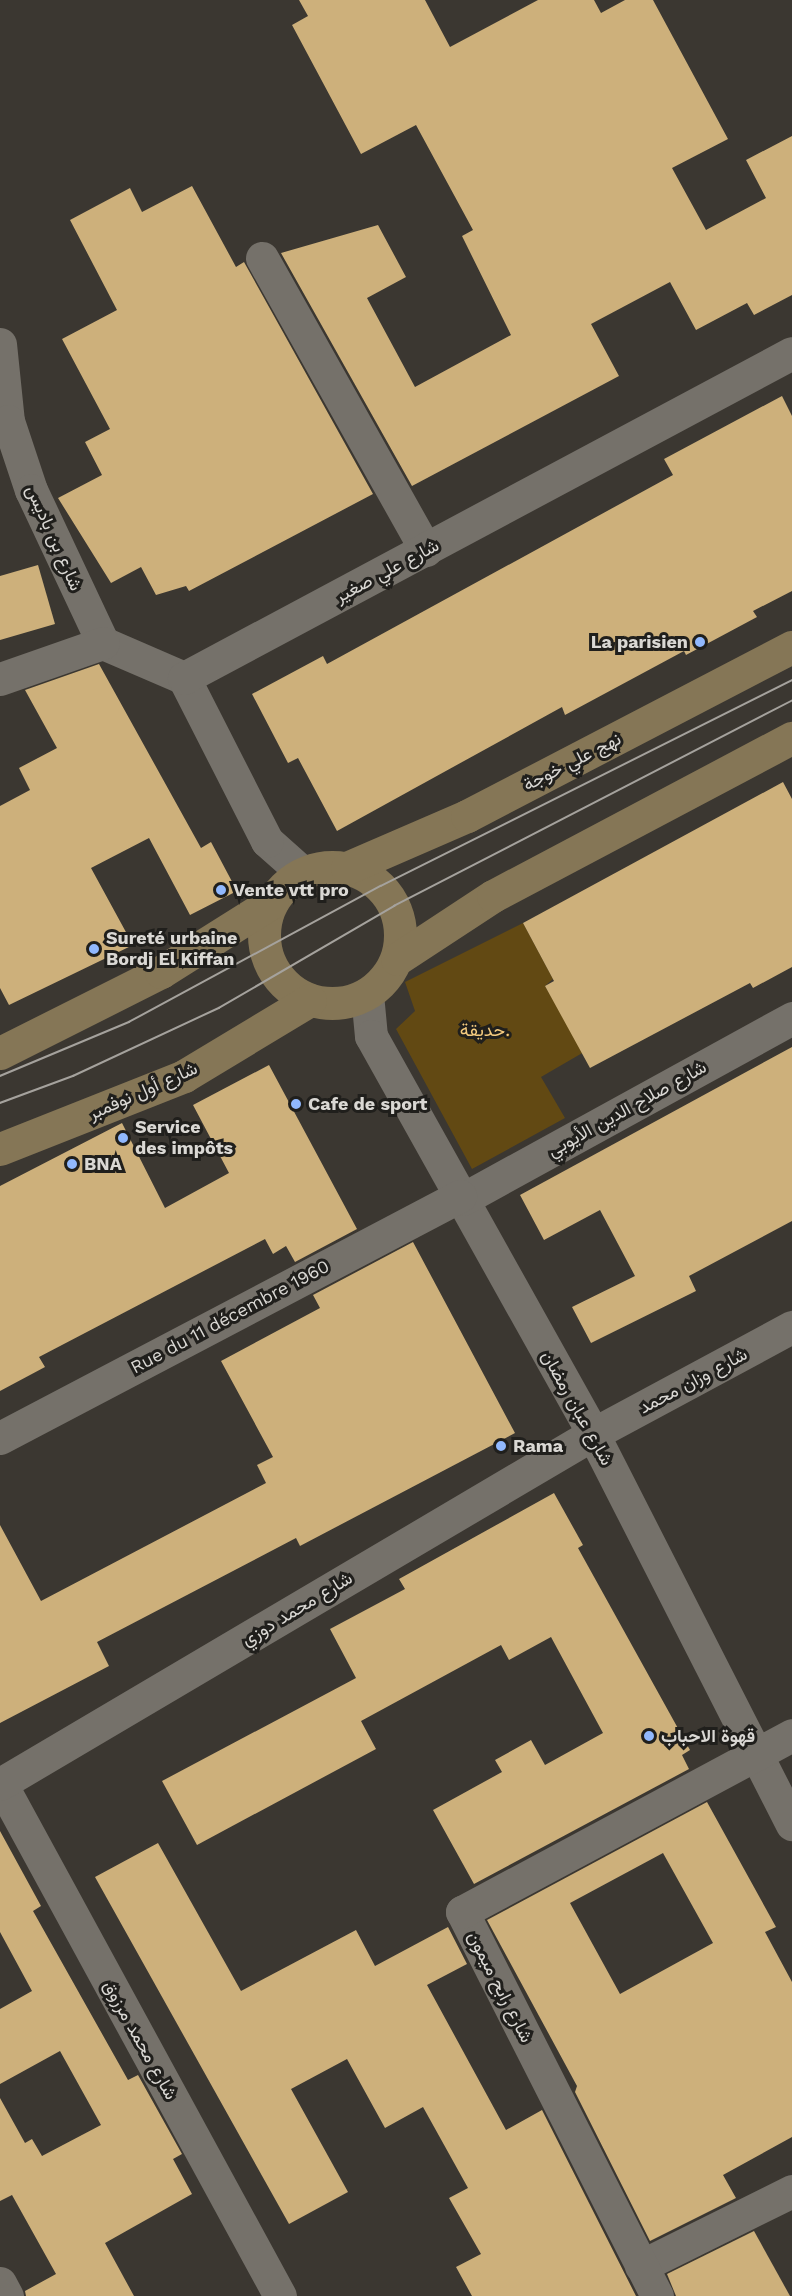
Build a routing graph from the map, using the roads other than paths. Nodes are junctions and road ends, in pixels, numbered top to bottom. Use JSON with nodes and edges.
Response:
{"nodes":[{"id":1,"x":262,"y":258,"type":"dead end"},
{"id":2,"x":0,"y":344,"type":"edge"},
{"id":3,"x":792,"y":353,"type":"edge"},
{"id":4,"x":426,"y":550,"type":"junction"},
{"id":5,"x":103,"y":643,"type":"junction"},
{"id":6,"x":792,"y":647,"type":"edge"},
{"id":7,"x":184,"y":678,"type":"junction"},
{"id":8,"x":0,"y":679,"type":"edge"},
{"id":9,"x":792,"y":738,"type":"edge"},
{"id":10,"x":347,"y":868,"type":"junction"},
{"id":11,"x":303,"y":873,"type":"junction"},
{"id":12,"x":272,"y":902,"type":"junction"},
{"id":13,"x":397,"y":959,"type":"junction"},
{"id":14,"x":367,"y":994,"type":"junction"},
{"id":15,"x":310,"y":1000,"type":"junction"},
{"id":16,"x":792,"y":1018,"type":"edge"},
{"id":17,"x":0,"y":1053,"type":"edge"},
{"id":18,"x":0,"y":1149,"type":"edge"},
{"id":19,"x":462,"y":1198,"type":"junction"},
{"id":20,"x":792,"y":1327,"type":"edge"},
{"id":21,"x":593,"y":1434,"type":"junction"},
{"id":22,"x":0,"y":1438,"type":"edge"},
{"id":23,"x":792,"y":1735,"type":"edge"},
{"id":24,"x":757,"y":1754,"type":"junction"},
{"id":25,"x":0,"y":1784,"type":"edge"},
{"id":26,"x":792,"y":1824,"type":"edge"},
{"id":27,"x":792,"y":2191,"type":"edge"},
{"id":28,"x":641,"y":2266,"type":"junction"},
{"id":29,"x":0,"y":2283,"type":"edge"},
{"id":30,"x":7,"y":2296,"type":"edge"},
{"id":31,"x":280,"y":2296,"type":"edge"},
{"id":32,"x":657,"y":2296,"type":"edge"}],
"edges":[{"from":1,"to":4,"type":"street"},
{"from":2,"to":5,"type":"street","name":"شارع بن باديس"},
{"from":3,"to":4,"type":"street","name":"شارع علي صغير"},
{"from":4,"to":7,"type":"street","name":"شارع علي صغير"},
{"from":5,"to":7,"type":"street"},
{"from":5,"to":8,"type":"street"},
{"from":6,"to":10,"type":"main road","name":"نهج علي خوجة"},
{"from":7,"to":11,"type":"street"},
{"from":9,"to":13,"type":"main road"},
{"from":10,"to":11,"type":"main road"},
{"from":10,"to":13,"type":"main road"},
{"from":11,"to":12,"type":"main road"},
{"from":12,"to":15,"type":"main road"},
{"from":12,"to":17,"type":"main road"},
{"from":13,"to":14,"type":"main road"},
{"from":14,"to":15,"type":"main road"},
{"from":14,"to":19,"type":"street","name":"شارع عبان رمضان"},
{"from":15,"to":18,"type":"main road","name":"شارع أول نوفمبر"},
{"from":16,"to":19,"type":"street","name":"شارع صلاح الدين الأيوبي"},
{"from":19,"to":21,"type":"street","name":"شارع عبان رمضان"},
{"from":19,"to":22,"type":"street","name":"Rue du 11 décembre 1960"},
{"from":20,"to":21,"type":"street","name":"شارع وزان محمد"},
{"from":21,"to":24,"type":"street","name":"شارع عبان رمضان"},
{"from":21,"to":25,"type":"street","name":"شارع محمد دوزي"},
{"from":23,"to":24,"type":"street"},
{"from":24,"to":26,"type":"street","name":"شارع عبان رمضان"},
{"from":24,"to":28,"type":"street","name":"شارع رابح ميمون"},
{"from":25,"to":31,"type":"street","name":"شارع محمد مرزوق"},
{"from":27,"to":28,"type":"street"},
{"from":28,"to":32,"type":"street","name":"شارع رابح ميمون"},
{"from":29,"to":30,"type":"street"}]}
